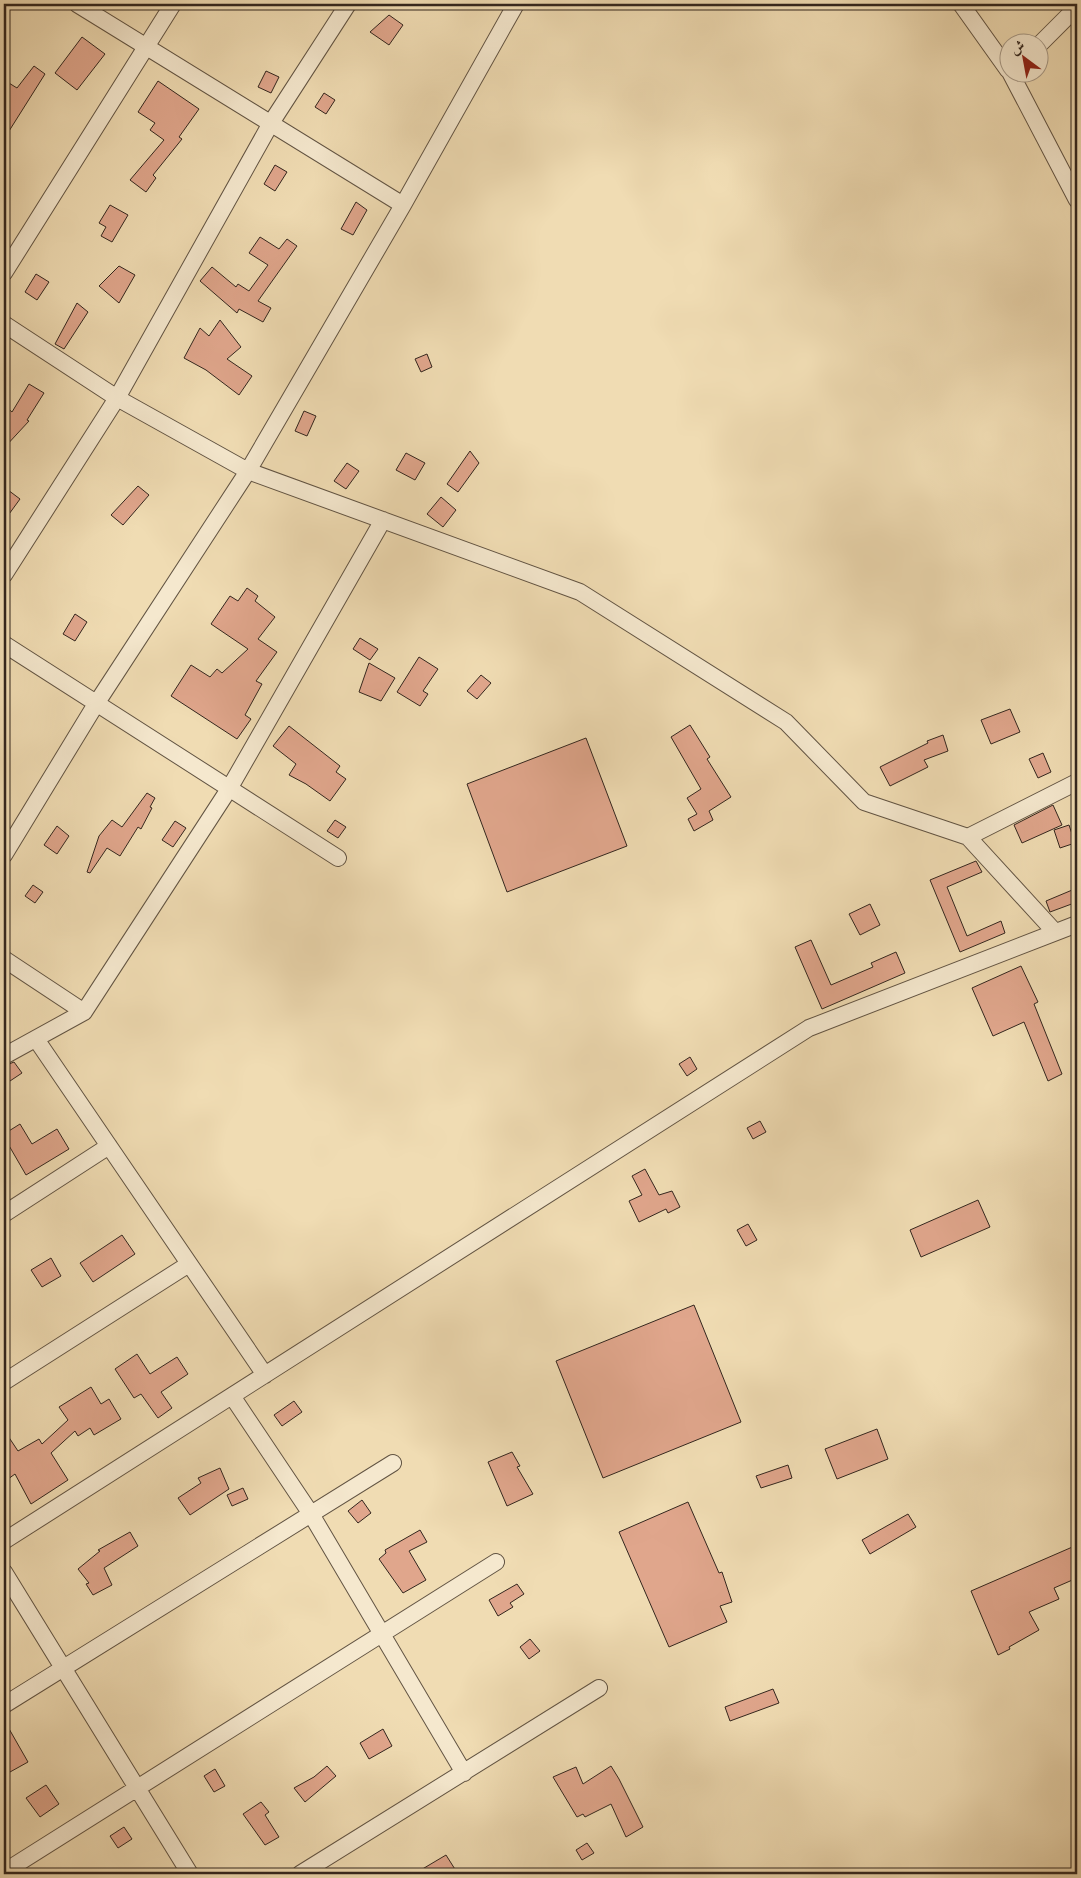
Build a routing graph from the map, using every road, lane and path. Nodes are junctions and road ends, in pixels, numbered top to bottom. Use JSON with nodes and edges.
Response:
{"nodes":[{"id":1,"x":77,"y":4,"type":"edge"},
{"id":2,"x":173,"y":4,"type":"edge"},
{"id":3,"x":348,"y":4,"type":"edge"},
{"id":4,"x":516,"y":4,"type":"edge"},
{"id":5,"x":961,"y":4,"type":"edge"},
{"id":6,"x":1077,"y":7,"type":"edge"},
{"id":7,"x":1048,"y":36,"type":"edge"},
{"id":8,"x":147,"y":47,"type":"junction"},
{"id":9,"x":998,"y":55,"type":"edge"},
{"id":10,"x":1015,"y":82,"type":"edge"},
{"id":11,"x":271,"y":122,"type":"junction"},
{"id":12,"x":1077,"y":200,"type":"edge"},
{"id":13,"x":403,"y":205,"type":"junction"},
{"id":14,"x":4,"y":273,"type":"edge"},
{"id":15,"x":4,"y":324,"type":"edge"},
{"id":16,"x":117,"y":398,"type":"junction"},
{"id":17,"x":248,"y":471,"type":"junction"},
{"id":18,"x":383,"y":520,"type":"junction"},
{"id":19,"x":4,"y":575,"type":"edge"},
{"id":20,"x":4,"y":644,"type":"edge"},
{"id":21,"x":96,"y":704,"type":"junction"},
{"id":22,"x":1077,"y":782,"type":"edge"},
{"id":23,"x":229,"y":789,"type":"junction"},
{"id":24,"x":968,"y":837,"type":"junction"},
{"id":25,"x":4,"y":855,"type":"edge"},
{"id":26,"x":338,"y":858,"type":"dead end"},
{"id":27,"x":1077,"y":924,"type":"edge"},
{"id":28,"x":1055,"y":932,"type":"junction"},
{"id":29,"x":4,"y":959,"type":"edge"},
{"id":30,"x":84,"y":1012,"type":"junction"},
{"id":31,"x":36,"y":1039,"type":"junction"},
{"id":32,"x":4,"y":1056,"type":"edge"},
{"id":33,"x":109,"y":1146,"type":"junction"},
{"id":34,"x":4,"y":1214,"type":"edge"},
{"id":35,"x":189,"y":1264,"type":"junction"},
{"id":36,"x":265,"y":1375,"type":"junction"},
{"id":37,"x":4,"y":1382,"type":"edge"},
{"id":38,"x":232,"y":1396,"type":"junction"},
{"id":39,"x":393,"y":1463,"type":"dead end"},
{"id":40,"x":311,"y":1514,"type":"junction"},
{"id":41,"x":4,"y":1541,"type":"edge"},
{"id":42,"x":496,"y":1562,"type":"dead end"},
{"id":43,"x":4,"y":1572,"type":"edge"},
{"id":44,"x":382,"y":1634,"type":"junction"},
{"id":45,"x":63,"y":1668,"type":"junction"},
{"id":46,"x":599,"y":1688,"type":"dead end"},
{"id":47,"x":4,"y":1705,"type":"edge"},
{"id":48,"x":464,"y":1772,"type":"junction"},
{"id":49,"x":138,"y":1789,"type":"junction"},
{"id":50,"x":4,"y":1872,"type":"edge"},
{"id":51,"x":190,"y":1874,"type":"edge"},
{"id":52,"x":300,"y":1874,"type":"edge"}],
"edges":[{"from":1,"to":8,"type":"street"},
{"from":2,"to":8,"type":"street"},
{"from":3,"to":11,"type":"street"},
{"from":4,"to":13,"type":"street"},
{"from":5,"to":9,"type":"street"},
{"from":6,"to":7,"type":"street"},
{"from":8,"to":11,"type":"street"},
{"from":8,"to":14,"type":"street"},
{"from":10,"to":12,"type":"street"},
{"from":11,"to":13,"type":"street"},
{"from":11,"to":16,"type":"street"},
{"from":13,"to":17,"type":"street"},
{"from":15,"to":16,"type":"street"},
{"from":16,"to":17,"type":"street"},
{"from":16,"to":19,"type":"street"},
{"from":17,"to":18,"type":"street"},
{"from":17,"to":21,"type":"street"},
{"from":18,"to":23,"type":"street"},
{"from":18,"to":24,"type":"street"},
{"from":20,"to":21,"type":"street"},
{"from":21,"to":23,"type":"street"},
{"from":21,"to":25,"type":"street"},
{"from":22,"to":24,"type":"street"},
{"from":23,"to":26,"type":"street"},
{"from":23,"to":30,"type":"street"},
{"from":24,"to":28,"type":"street"},
{"from":27,"to":28,"type":"street"},
{"from":28,"to":36,"type":"street"},
{"from":29,"to":30,"type":"street"},
{"from":30,"to":31,"type":"street"},
{"from":31,"to":32,"type":"street"},
{"from":31,"to":33,"type":"street"},
{"from":33,"to":34,"type":"street"},
{"from":33,"to":35,"type":"street"},
{"from":35,"to":36,"type":"street"},
{"from":35,"to":37,"type":"street"},
{"from":36,"to":38,"type":"street"},
{"from":38,"to":40,"type":"street"},
{"from":38,"to":41,"type":"street"},
{"from":39,"to":40,"type":"street"},
{"from":40,"to":44,"type":"street"},
{"from":40,"to":45,"type":"street"},
{"from":42,"to":44,"type":"street"},
{"from":43,"to":45,"type":"street"},
{"from":44,"to":48,"type":"street"},
{"from":44,"to":49,"type":"street"},
{"from":45,"to":47,"type":"street"},
{"from":45,"to":49,"type":"street"},
{"from":46,"to":48,"type":"street"},
{"from":48,"to":52,"type":"street"},
{"from":49,"to":50,"type":"street"},
{"from":49,"to":51,"type":"street"}]}
